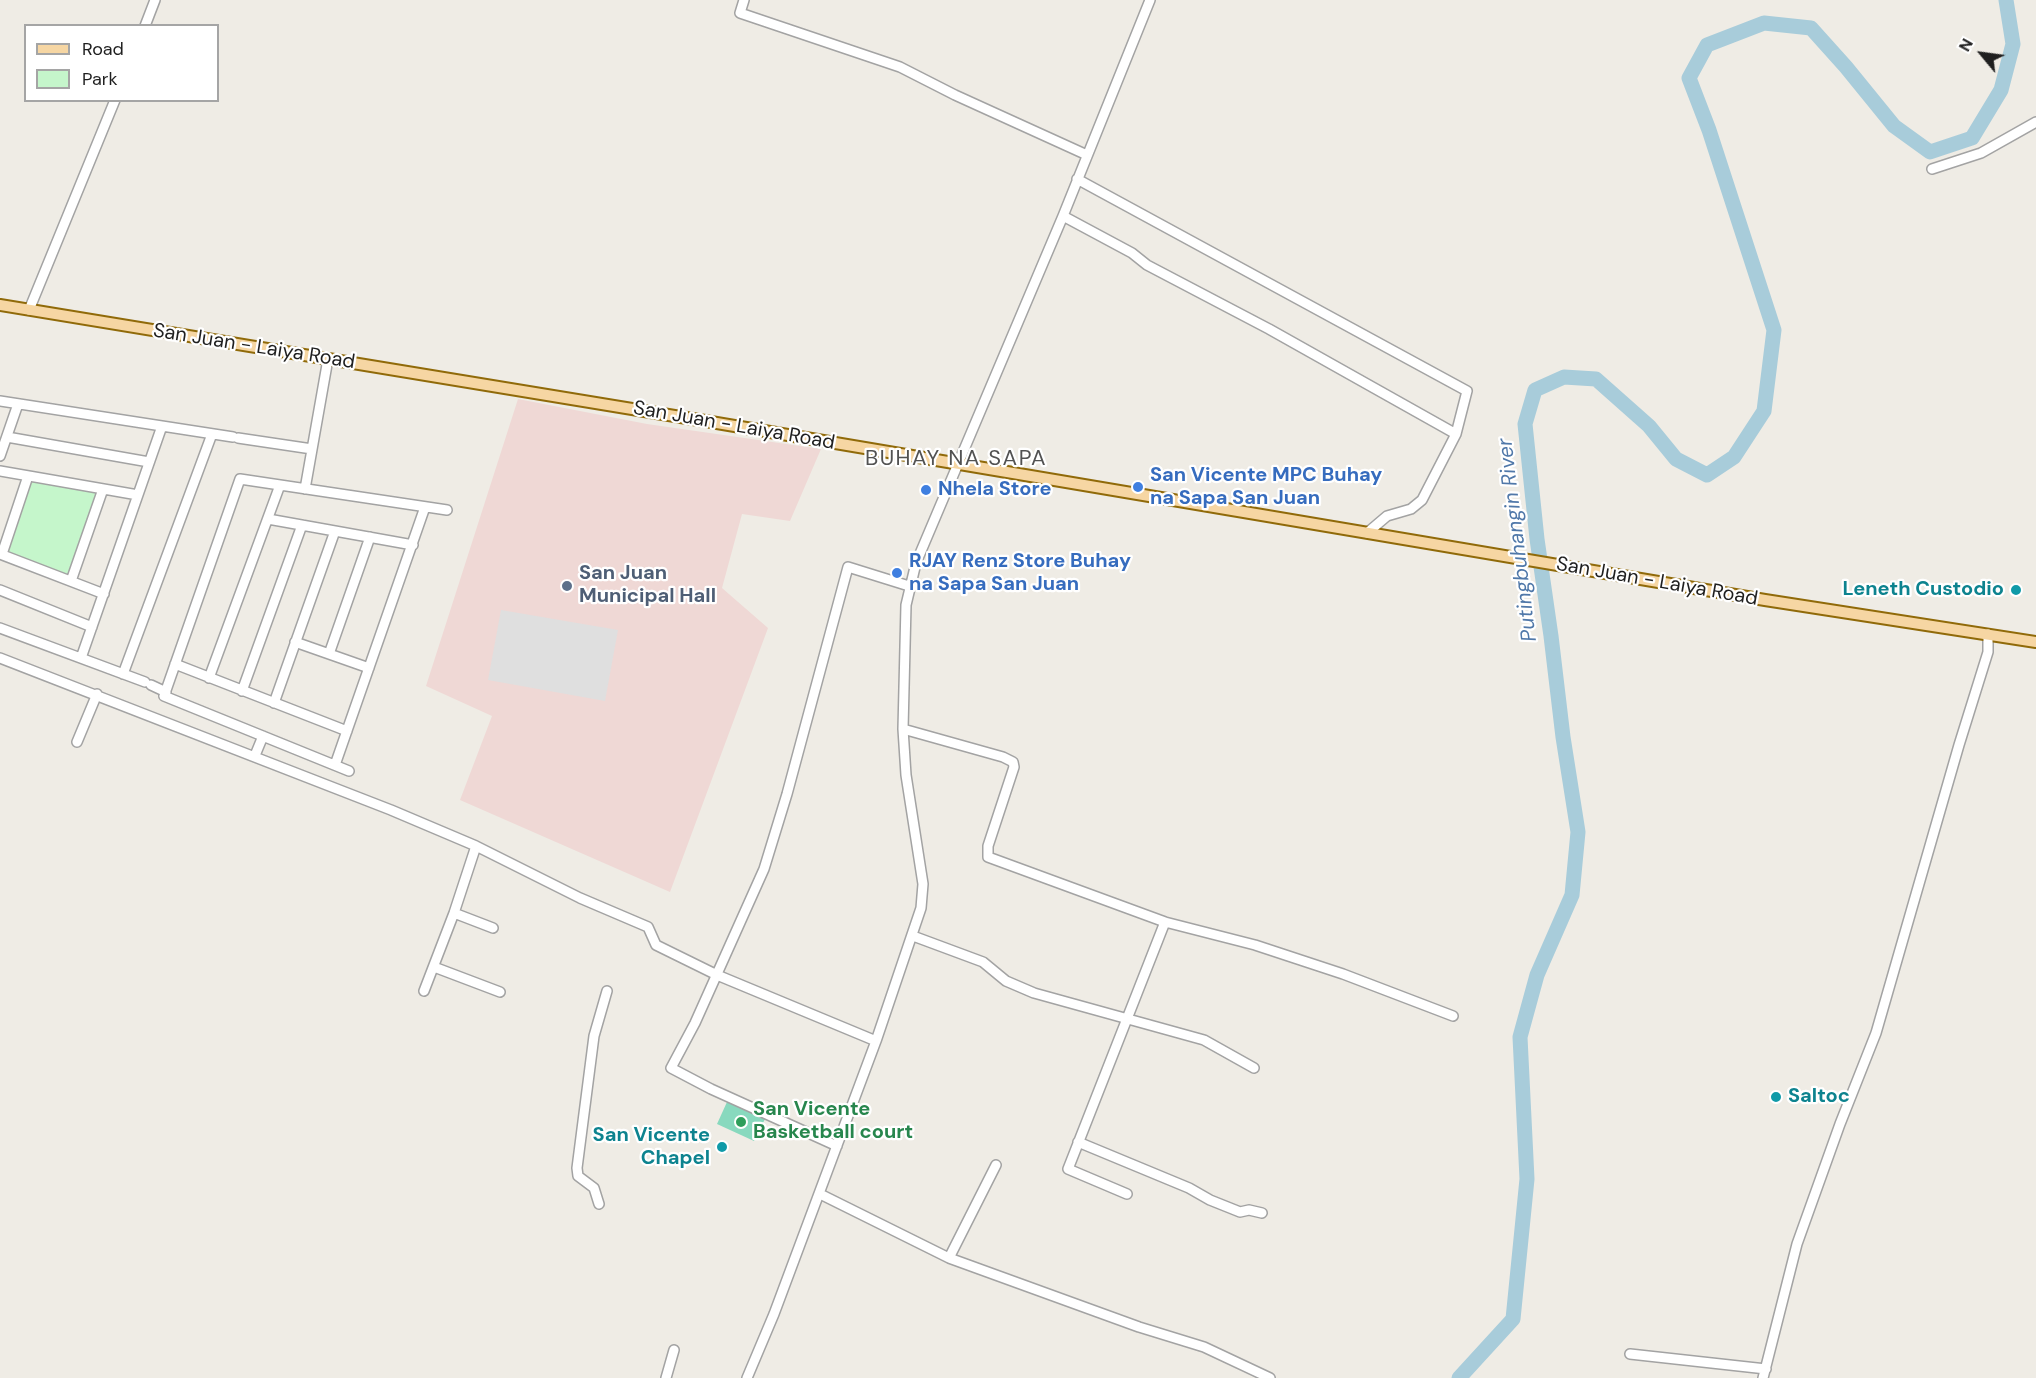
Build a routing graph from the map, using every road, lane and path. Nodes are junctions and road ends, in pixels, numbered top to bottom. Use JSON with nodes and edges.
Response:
{"nodes":[{"id":1,"x":155,"y":0,"type":"edge"},
{"id":2,"x":744,"y":0,"type":"edge"},
{"id":3,"x":1150,"y":0,"type":"edge"},
{"id":4,"x":146,"y":24,"type":"edge"},
{"id":5,"x":114,"y":102,"type":"edge"},
{"id":6,"x":2036,"y":122,"type":"edge"},
{"id":7,"x":1087,"y":155,"type":"junction"},
{"id":8,"x":1932,"y":169,"type":"dead end"},
{"id":9,"x":1077,"y":179,"type":"junction"},
{"id":10,"x":1063,"y":216,"type":"junction"},
{"id":11,"x":0,"y":305,"type":"edge"},
{"id":12,"x":29,"y":310,"type":"junction"},
{"id":13,"x":328,"y":359,"type":"junction"},
{"id":14,"x":0,"y":401,"type":"edge"},
{"id":15,"x":18,"y":404,"type":"junction"},
{"id":16,"x":162,"y":426,"type":"junction"},
{"id":17,"x":212,"y":434,"type":"junction"},
{"id":18,"x":1456,"y":434,"type":"junction"},
{"id":19,"x":7,"y":437,"type":"junction"},
{"id":20,"x":312,"y":449,"type":"junction"},
{"id":21,"x":0,"y":456,"type":"edge"},
{"id":22,"x":149,"y":462,"type":"junction"},
{"id":23,"x":958,"y":464,"type":"junction"},
{"id":24,"x":0,"y":471,"type":"edge"},
{"id":25,"x":28,"y":476,"type":"junction"},
{"id":26,"x":280,"y":485,"type":"junction"},
{"id":27,"x":103,"y":489,"type":"junction"},
{"id":28,"x":304,"y":489,"type":"junction"},
{"id":29,"x":138,"y":495,"type":"junction"},
{"id":30,"x":425,"y":507,"type":"junction"},
{"id":31,"x":447,"y":510,"type":"dead end"},
{"id":32,"x":268,"y":519,"type":"junction"},
{"id":33,"x":302,"y":525,"type":"junction"},
{"id":34,"x":335,"y":531,"type":"junction"},
{"id":35,"x":1367,"y":533,"type":"junction"},
{"id":36,"x":370,"y":537,"type":"junction"},
{"id":37,"x":413,"y":545,"type":"junction"},
{"id":38,"x":1,"y":554,"type":"edge"},
{"id":39,"x":71,"y":581,"type":"junction"},
{"id":40,"x":909,"y":586,"type":"junction"},
{"id":41,"x":0,"y":590,"type":"edge"},
{"id":42,"x":104,"y":594,"type":"junction"},
{"id":43,"x":92,"y":627,"type":"junction"},
{"id":44,"x":0,"y":628,"type":"edge"},
{"id":45,"x":1988,"y":634,"type":"junction"},
{"id":46,"x":295,"y":642,"type":"junction"},
{"id":47,"x":2036,"y":642,"type":"edge"},
{"id":48,"x":330,"y":654,"type":"junction"},
{"id":49,"x":0,"y":658,"type":"edge"},
{"id":50,"x":81,"y":658,"type":"junction"},
{"id":51,"x":175,"y":664,"type":"junction"},
{"id":52,"x":369,"y":668,"type":"junction"},
{"id":53,"x":123,"y":674,"type":"junction"},
{"id":54,"x":209,"y":678,"type":"junction"},
{"id":55,"x":242,"y":691,"type":"junction"},
{"id":56,"x":166,"y":692,"type":"junction"},
{"id":57,"x":97,"y":694,"type":"junction"},
{"id":58,"x":273,"y":703,"type":"junction"},
{"id":59,"x":903,"y":729,"type":"junction"},
{"id":60,"x":347,"y":731,"type":"junction"},
{"id":61,"x":263,"y":736,"type":"junction"},
{"id":62,"x":77,"y":742,"type":"dead end"},
{"id":63,"x":256,"y":753,"type":"dead end"},
{"id":64,"x":335,"y":765,"type":"junction"},
{"id":65,"x":349,"y":771,"type":"dead end"},
{"id":66,"x":476,"y":846,"type":"junction"},
{"id":67,"x":454,"y":913,"type":"junction"},
{"id":68,"x":1165,"y":922,"type":"junction"},
{"id":69,"x":493,"y":928,"type":"dead end"},
{"id":70,"x":913,"y":936,"type":"junction"},
{"id":71,"x":434,"y":967,"type":"junction"},
{"id":72,"x":717,"y":975,"type":"junction"},
{"id":73,"x":424,"y":991,"type":"dead end"},
{"id":74,"x":607,"y":991,"type":"dead end"},
{"id":75,"x":500,"y":992,"type":"dead end"},
{"id":76,"x":1453,"y":1016,"type":"dead end"},
{"id":77,"x":1126,"y":1017,"type":"junction"},
{"id":78,"x":876,"y":1041,"type":"junction"},
{"id":79,"x":1254,"y":1068,"type":"dead end"},
{"id":80,"x":1078,"y":1142,"type":"junction"},
{"id":81,"x":837,"y":1146,"type":"junction"},
{"id":82,"x":996,"y":1165,"type":"dead end"},
{"id":83,"x":820,"y":1194,"type":"junction"},
{"id":84,"x":1127,"y":1194,"type":"dead end"},
{"id":85,"x":598,"y":1204,"type":"dead end"},
{"id":86,"x":1262,"y":1213,"type":"dead end"},
{"id":87,"x":949,"y":1258,"type":"junction"},
{"id":88,"x":674,"y":1350,"type":"dead end"},
{"id":89,"x":1630,"y":1354,"type":"dead end"},
{"id":90,"x":1765,"y":1373,"type":"edge"},
{"id":91,"x":666,"y":1378,"type":"edge"},
{"id":92,"x":747,"y":1378,"type":"edge"},
{"id":93,"x":1270,"y":1378,"type":"edge"}],
"edges":[{"from":1,"to":4,"type":"street"},
{"from":2,"to":7,"type":"street"},
{"from":3,"to":7,"type":"street"},
{"from":5,"to":12,"type":"street"},
{"from":6,"to":8,"type":"street"},
{"from":7,"to":9,"type":"street"},
{"from":9,"to":10,"type":"street"},
{"from":9,"to":18,"type":"street"},
{"from":10,"to":18,"type":"street"},
{"from":10,"to":23,"type":"street"},
{"from":11,"to":12,"type":"main road","name":"San Juan - Laiya Road"},
{"from":12,"to":13,"type":"main road","name":"San Juan - Laiya Road"},
{"from":13,"to":20,"type":"street"},
{"from":13,"to":23,"type":"main road","name":"San Juan - Laiya Road"},
{"from":14,"to":15,"type":"street"},
{"from":15,"to":16,"type":"street"},
{"from":15,"to":19,"type":"street"},
{"from":16,"to":17,"type":"street"},
{"from":16,"to":22,"type":"street"},
{"from":17,"to":20,"type":"street"},
{"from":17,"to":53,"type":"street"},
{"from":18,"to":35,"type":"street"},
{"from":19,"to":21,"type":"street"},
{"from":19,"to":22,"type":"street"},
{"from":20,"to":28,"type":"street"},
{"from":22,"to":29,"type":"street"},
{"from":23,"to":35,"type":"main road","name":"San Juan - Laiya Road"},
{"from":23,"to":40,"type":"street"},
{"from":24,"to":25,"type":"street"},
{"from":25,"to":27,"type":"street"},
{"from":25,"to":38,"type":"street"},
{"from":26,"to":28,"type":"street"},
{"from":26,"to":32,"type":"street"},
{"from":26,"to":51,"type":"street"},
{"from":27,"to":29,"type":"street"},
{"from":27,"to":39,"type":"street"},
{"from":28,"to":30,"type":"street"},
{"from":29,"to":42,"type":"street"},
{"from":30,"to":31,"type":"street"},
{"from":30,"to":37,"type":"street"},
{"from":32,"to":33,"type":"street"},
{"from":32,"to":54,"type":"street"},
{"from":33,"to":34,"type":"street"},
{"from":33,"to":55,"type":"street"},
{"from":34,"to":36,"type":"street"},
{"from":34,"to":46,"type":"street"},
{"from":35,"to":45,"type":"main road","name":"San Juan - Laiya Road"},
{"from":36,"to":37,"type":"street"},
{"from":36,"to":48,"type":"street"},
{"from":37,"to":52,"type":"street"},
{"from":38,"to":39,"type":"street"},
{"from":39,"to":42,"type":"street"},
{"from":40,"to":59,"type":"street"},
{"from":40,"to":72,"type":"street"},
{"from":41,"to":43,"type":"street"},
{"from":42,"to":43,"type":"street"},
{"from":43,"to":50,"type":"street"},
{"from":44,"to":50,"type":"street"},
{"from":45,"to":47,"type":"main road","name":"San Juan - Laiya Road"},
{"from":45,"to":90,"type":"street"},
{"from":46,"to":48,"type":"street"},
{"from":46,"to":58,"type":"street"},
{"from":48,"to":52,"type":"street"},
{"from":49,"to":57,"type":"street"},
{"from":50,"to":53,"type":"street"},
{"from":51,"to":54,"type":"street"},
{"from":51,"to":56,"type":"street"},
{"from":52,"to":60,"type":"street"},
{"from":53,"to":56,"type":"street"},
{"from":54,"to":55,"type":"street"},
{"from":55,"to":58,"type":"street"},
{"from":56,"to":61,"type":"street"},
{"from":57,"to":62,"type":"street"},
{"from":57,"to":66,"type":"street"},
{"from":58,"to":60,"type":"street"},
{"from":59,"to":68,"type":"street"},
{"from":59,"to":70,"type":"street"},
{"from":60,"to":64,"type":"street"},
{"from":61,"to":63,"type":"street"},
{"from":61,"to":64,"type":"street"},
{"from":64,"to":65,"type":"street"},
{"from":66,"to":67,"type":"street"},
{"from":66,"to":72,"type":"street"},
{"from":67,"to":69,"type":"street"},
{"from":67,"to":71,"type":"street"},
{"from":68,"to":76,"type":"street"},
{"from":68,"to":77,"type":"street"},
{"from":70,"to":77,"type":"street"},
{"from":70,"to":78,"type":"street"},
{"from":71,"to":73,"type":"street"},
{"from":71,"to":75,"type":"street"},
{"from":72,"to":78,"type":"street"},
{"from":72,"to":81,"type":"street"},
{"from":74,"to":85,"type":"street"},
{"from":77,"to":79,"type":"street"},
{"from":77,"to":80,"type":"street"},
{"from":78,"to":81,"type":"street"},
{"from":80,"to":84,"type":"street"},
{"from":80,"to":86,"type":"street"},
{"from":81,"to":83,"type":"street"},
{"from":82,"to":87,"type":"street"},
{"from":83,"to":87,"type":"street"},
{"from":83,"to":92,"type":"street"},
{"from":87,"to":93,"type":"street"},
{"from":88,"to":91,"type":"street"},
{"from":89,"to":90,"type":"street"}]}
